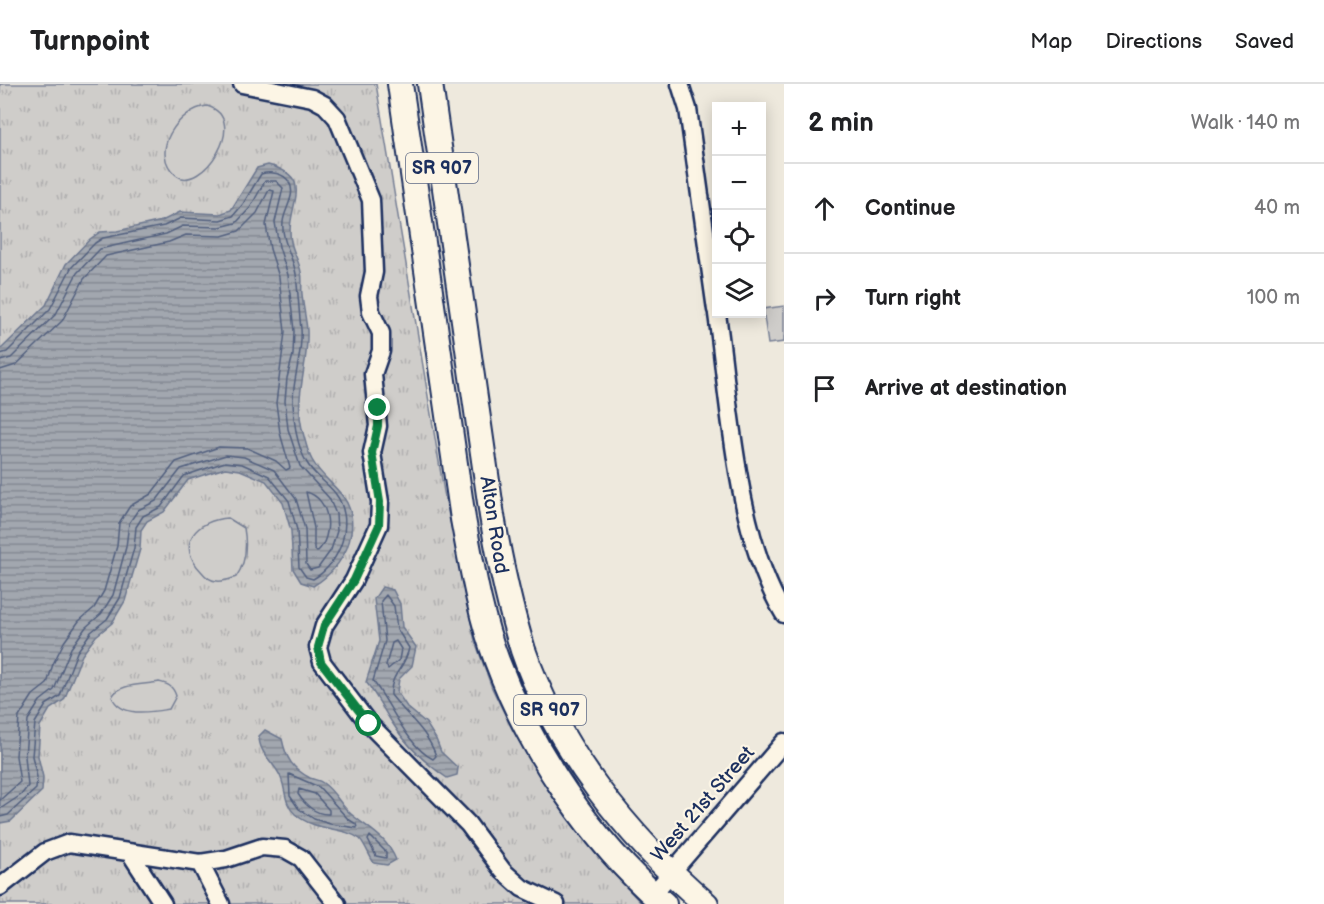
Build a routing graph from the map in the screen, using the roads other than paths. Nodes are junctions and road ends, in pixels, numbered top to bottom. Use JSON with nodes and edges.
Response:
{"nodes":[{"id":1,"x":242,"y":84,"type":"edge"},
{"id":2,"x":400,"y":84,"type":"edge"},
{"id":3,"x":430,"y":84,"type":"edge"},
{"id":4,"x":680,"y":84,"type":"edge"},
{"id":5,"x":712,"y":277,"type":"edge"},
{"id":6,"x":718,"y":318,"type":"edge"},
{"id":7,"x":492,"y":516,"type":"junction"},
{"id":8,"x":463,"y":519,"type":"junction"},
{"id":9,"x":784,"y":614,"type":"edge"},
{"id":10,"x":784,"y":742,"type":"edge"},
{"id":11,"x":130,"y":853,"type":"junction"},
{"id":12,"x":200,"y":863,"type":"junction"},
{"id":13,"x":670,"y":874,"type":"junction"},
{"id":14,"x":0,"y":887,"type":"edge"},
{"id":15,"x":659,"y":899,"type":"edge"},
{"id":16,"x":163,"y":904,"type":"edge"},
{"id":17,"x":221,"y":904,"type":"edge"},
{"id":18,"x":337,"y":904,"type":"edge"},
{"id":19,"x":556,"y":904,"type":"edge"},
{"id":20,"x":706,"y":904,"type":"edge"}],
"edges":[{"from":1,"to":19,"type":"street"},
{"from":2,"to":8,"type":"highway","name":"Alton Road","number":"SR 907"},
{"from":3,"to":7,"type":"highway","name":"Alton Road","number":"SR 907"},
{"from":4,"to":5,"type":"street"},
{"from":6,"to":9,"type":"street"},
{"from":7,"to":8,"type":"highway"},
{"from":7,"to":13,"type":"highway","name":"Alton Road","number":"SR 907"},
{"from":8,"to":15,"type":"highway","name":"Alton Road","number":"SR 907"},
{"from":10,"to":13,"type":"street","name":"West 21st Street"},
{"from":11,"to":12,"type":"street"},
{"from":11,"to":14,"type":"street"},
{"from":11,"to":16,"type":"street"},
{"from":12,"to":17,"type":"street"},
{"from":12,"to":18,"type":"street"},
{"from":13,"to":15,"type":"street","name":"West 21st Street"},
{"from":13,"to":20,"type":"highway","name":"Alton Road","number":"SR 907"}]}
